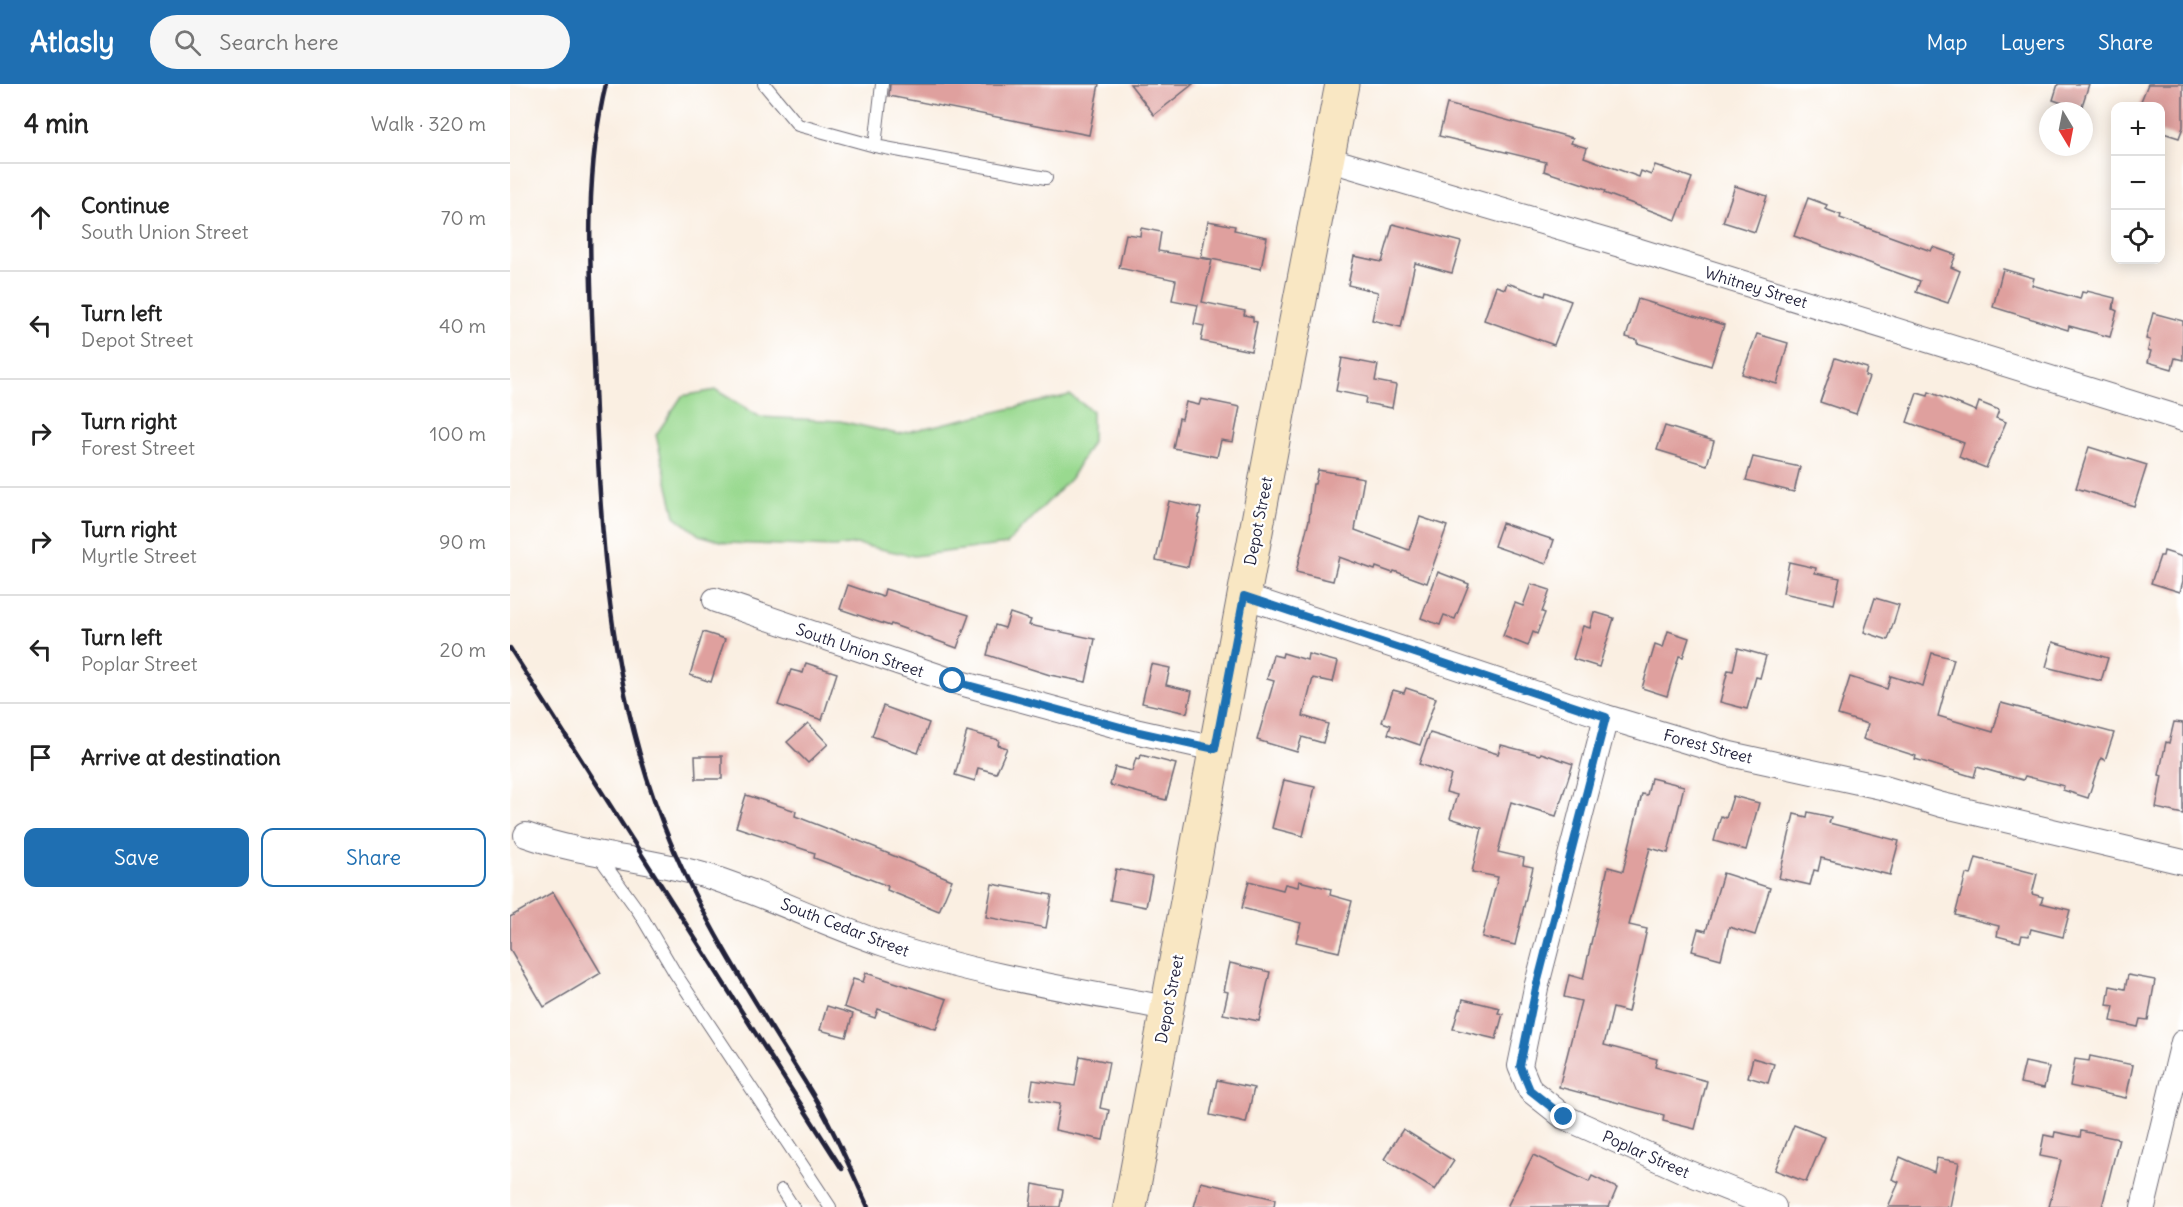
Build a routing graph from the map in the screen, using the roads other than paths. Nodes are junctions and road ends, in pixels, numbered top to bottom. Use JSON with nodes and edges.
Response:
{"nodes":[{"id":1,"x":764,"y":84,"type":"edge"},
{"id":2,"x":882,"y":84,"type":"edge"},
{"id":3,"x":1342,"y":84,"type":"edge"},
{"id":4,"x":875,"y":147,"type":"junction"},
{"id":5,"x":1327,"y":159,"type":"junction"},
{"id":6,"x":1046,"y":178,"type":"dead end"},
{"id":7,"x":2183,"y":419,"type":"edge"},
{"id":8,"x":1244,"y":596,"type":"junction"},
{"id":9,"x":715,"y":600,"type":"dead end"},
{"id":10,"x":1606,"y":717,"type":"junction"},
{"id":11,"x":1215,"y":749,"type":"junction"},
{"id":12,"x":526,"y":835,"type":"dead end"},
{"id":13,"x":598,"y":855,"type":"junction"},
{"id":14,"x":2183,"y":862,"type":"edge"},
{"id":15,"x":1167,"y":1008,"type":"junction"},
{"id":16,"x":2183,"y":1042,"type":"edge"},
{"id":17,"x":782,"y":1190,"type":"dead end"},
{"id":18,"x":793,"y":1207,"type":"edge"},
{"id":19,"x":830,"y":1207,"type":"edge"},
{"id":20,"x":1130,"y":1207,"type":"edge"},
{"id":21,"x":1774,"y":1207,"type":"edge"},
{"id":22,"x":2143,"y":1207,"type":"edge"}],
"edges":[{"from":1,"to":4,"type":"lane"},
{"from":2,"to":4,"type":"lane"},
{"from":3,"to":5,"type":"main road","name":"Depot Street"},
{"from":4,"to":6,"type":"lane"},
{"from":5,"to":7,"type":"street","name":"Whitney Street"},
{"from":5,"to":8,"type":"main road","name":"Depot Street"},
{"from":8,"to":10,"type":"street","name":"Forest Street"},
{"from":8,"to":11,"type":"main road","name":"Depot Street"},
{"from":9,"to":11,"type":"street","name":"South Union Street"},
{"from":10,"to":14,"type":"street","name":"Forest Street"},
{"from":10,"to":21,"type":"street","name":"Poplar Street"},
{"from":11,"to":15,"type":"main road","name":"Depot Street"},
{"from":12,"to":13,"type":"street","name":"South Cedar Street"},
{"from":13,"to":15,"type":"street","name":"South Cedar Street"},
{"from":13,"to":19,"type":"lane"},
{"from":15,"to":20,"type":"main road","name":"Depot Street"},
{"from":16,"to":22,"type":"street"},
{"from":17,"to":18,"type":"lane"}]}
